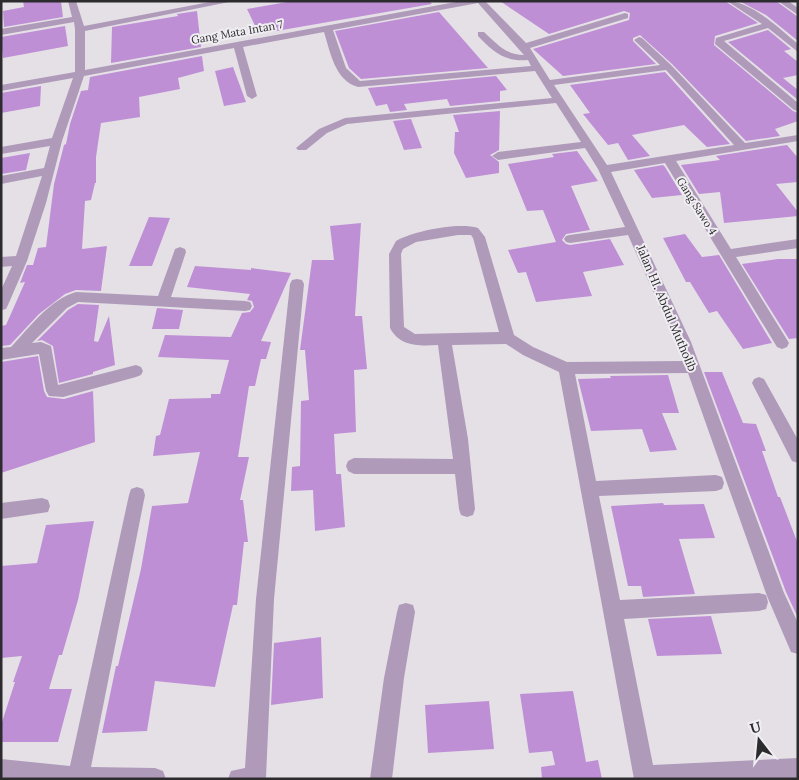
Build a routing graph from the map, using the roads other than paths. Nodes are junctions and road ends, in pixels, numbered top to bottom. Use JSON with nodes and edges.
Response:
{"nodes":[{"id":1,"x":72,"y":1,"type":"edge"},
{"id":2,"x":230,"y":1,"type":"edge"},
{"id":3,"x":731,"y":1,"type":"edge"},
{"id":4,"x":782,"y":1,"type":"edge"},
{"id":5,"x":484,"y":2,"type":"edge"},
{"id":6,"x":798,"y":12,"type":"edge"},
{"id":7,"x":624,"y":16,"type":"dead end"},
{"id":8,"x":77,"y":19,"type":"junction"},
{"id":9,"x":770,"y":26,"type":"junction"},
{"id":10,"x":80,"y":29,"type":"junction"},
{"id":11,"x":328,"y":29,"type":"junction"},
{"id":12,"x":1,"y":32,"type":"edge"},
{"id":13,"x":481,"y":34,"type":"dead end"},
{"id":14,"x":639,"y":40,"type":"dead end"},
{"id":15,"x":238,"y":44,"type":"junction"},
{"id":16,"x":796,"y":44,"type":"edge"},
{"id":17,"x":531,"y":57,"type":"junction"},
{"id":18,"x":668,"y":67,"type":"junction"},
{"id":19,"x":80,"y":73,"type":"junction"},
{"id":20,"x":546,"y":83,"type":"junction"},
{"id":21,"x":1,"y":88,"type":"edge"},
{"id":22,"x":252,"y":96,"type":"dead end"},
{"id":23,"x":558,"y":100,"type":"junction"},
{"id":24,"x":798,"y":108,"type":"edge"},
{"id":25,"x":798,"y":138,"type":"edge"},
{"id":26,"x":57,"y":141,"type":"junction"},
{"id":27,"x":589,"y":144,"type":"junction"},
{"id":28,"x":742,"y":147,"type":"junction"},
{"id":29,"x":302,"y":148,"type":"dead end"},
{"id":30,"x":1,"y":151,"type":"edge"},
{"id":31,"x":498,"y":156,"type":"dead end"},
{"id":32,"x":668,"y":158,"type":"junction"},
{"id":33,"x":604,"y":169,"type":"junction"},
{"id":34,"x":49,"y":171,"type":"junction"},
{"id":35,"x":1,"y":180,"type":"edge"},
{"id":36,"x":633,"y":230,"type":"junction"},
{"id":37,"x":570,"y":239,"type":"dead end"},
{"id":38,"x":798,"y":243,"type":"edge"},
{"id":39,"x":180,"y":252,"type":"dead end"},
{"id":40,"x":727,"y":254,"type":"junction"},
{"id":41,"x":21,"y":261,"type":"junction"},
{"id":42,"x":1,"y":262,"type":"edge"},
{"id":43,"x":297,"y":284,"type":"dead end"},
{"id":44,"x":163,"y":302,"type":"junction"},
{"id":45,"x":1,"y":306,"type":"edge"},
{"id":46,"x":245,"y":306,"type":"dead end"},
{"id":47,"x":508,"y":338,"type":"junction"},
{"id":48,"x":444,"y":340,"type":"junction"},
{"id":49,"x":782,"y":343,"type":"dead end"},
{"id":50,"x":8,"y":353,"type":"edge"},
{"id":51,"x":693,"y":367,"type":"junction"},
{"id":52,"x":566,"y":368,"type":"junction"},
{"id":53,"x":136,"y":371,"type":"dead end"},
{"id":54,"x":759,"y":383,"type":"dead end"},
{"id":55,"x":798,"y":456,"type":"edge"},
{"id":56,"x":354,"y":466,"type":"dead end"},
{"id":57,"x":462,"y":467,"type":"junction"},
{"id":58,"x":716,"y":483,"type":"dead end"},
{"id":59,"x":590,"y":489,"type":"junction"},
{"id":60,"x":137,"y":495,"type":"dead end"},
{"id":61,"x":42,"y":506,"type":"dead end"},
{"id":62,"x":467,"y":509,"type":"dead end"},
{"id":63,"x":1,"y":512,"type":"edge"},
{"id":64,"x":759,"y":602,"type":"dead end"},
{"id":65,"x":613,"y":610,"type":"junction"},
{"id":66,"x":406,"y":612,"type":"dead end"},
{"id":67,"x":798,"y":645,"type":"edge"},
{"id":68,"x":798,"y":769,"type":"edge"},
{"id":69,"x":1,"y":770,"type":"edge"},
{"id":70,"x":78,"y":776,"type":"junction"},
{"id":71,"x":644,"y":777,"type":"edge"},
{"id":72,"x":253,"y":778,"type":"edge"},
{"id":73,"x":150,"y":779,"type":"edge"},
{"id":74,"x":155,"y":779,"type":"edge"},
{"id":75,"x":381,"y":779,"type":"edge"}],
"edges":[{"from":1,"to":8,"type":"street"},
{"from":2,"to":10,"type":"street"},
{"from":3,"to":9,"type":"street"},
{"from":4,"to":6,"type":"street"},
{"from":5,"to":11,"type":"street","name":"Gang Mata Intan 7"},
{"from":5,"to":17,"type":"street","name":"Jalan HI. Abdul Mutholib"},
{"from":7,"to":17,"type":"street"},
{"from":8,"to":10,"type":"street"},
{"from":8,"to":12,"type":"street"},
{"from":9,"to":16,"type":"street"},
{"from":9,"to":24,"type":"street"},
{"from":10,"to":19,"type":"street"},
{"from":11,"to":15,"type":"street","name":"Gang Mata Intan 7"},
{"from":11,"to":17,"type":"street"},
{"from":13,"to":17,"type":"street"},
{"from":14,"to":18,"type":"street"},
{"from":15,"to":19,"type":"street","name":"Gang Mata Intan 7"},
{"from":15,"to":22,"type":"street"},
{"from":17,"to":20,"type":"street","name":"Jalan HI. Abdul Mutholib"},
{"from":18,"to":20,"type":"street"},
{"from":18,"to":28,"type":"street"},
{"from":19,"to":21,"type":"street","name":"Gang Mata Intan 7"},
{"from":19,"to":26,"type":"street"},
{"from":20,"to":23,"type":"street","name":"Jalan HI. Abdul Mutholib"},
{"from":23,"to":27,"type":"street","name":"Jalan HI. Abdul Mutholib"},
{"from":23,"to":29,"type":"street"},
{"from":25,"to":28,"type":"street"},
{"from":26,"to":30,"type":"street"},
{"from":26,"to":34,"type":"street"},
{"from":27,"to":31,"type":"street"},
{"from":27,"to":33,"type":"street","name":"Jalan HI. Abdul Mutholib"},
{"from":28,"to":32,"type":"street"},
{"from":32,"to":33,"type":"street"},
{"from":32,"to":40,"type":"street","name":"Gang Sawo 4"},
{"from":33,"to":36,"type":"street","name":"Jalan HI. Abdul Mutholib"},
{"from":34,"to":35,"type":"street"},
{"from":34,"to":41,"type":"street"},
{"from":36,"to":37,"type":"street"},
{"from":36,"to":51,"type":"street","name":"Jalan HI. Abdul Mutholib"},
{"from":38,"to":40,"type":"street"},
{"from":39,"to":44,"type":"street"},
{"from":40,"to":49,"type":"street","name":"Gang Sawo 4"},
{"from":41,"to":42,"type":"street"},
{"from":41,"to":45,"type":"street"},
{"from":43,"to":72,"type":"street"},
{"from":44,"to":46,"type":"street"},
{"from":44,"to":50,"type":"street"},
{"from":47,"to":48,"type":"street"},
{"from":47,"to":48,"type":"street"},
{"from":47,"to":52,"type":"street"},
{"from":48,"to":57,"type":"street"},
{"from":50,"to":53,"type":"street"},
{"from":51,"to":52,"type":"street"},
{"from":51,"to":67,"type":"street","name":"Jalan HI. Abdul Mutholib"},
{"from":52,"to":59,"type":"street"},
{"from":54,"to":55,"type":"street"},
{"from":56,"to":57,"type":"street"},
{"from":57,"to":62,"type":"street"},
{"from":58,"to":59,"type":"street"},
{"from":59,"to":65,"type":"street"},
{"from":60,"to":70,"type":"street"},
{"from":61,"to":63,"type":"street"},
{"from":64,"to":65,"type":"street"},
{"from":65,"to":71,"type":"street"},
{"from":66,"to":75,"type":"street"},
{"from":68,"to":71,"type":"street"},
{"from":69,"to":70,"type":"street"},
{"from":70,"to":73,"type":"street"},
{"from":73,"to":74,"type":"street"}]}
